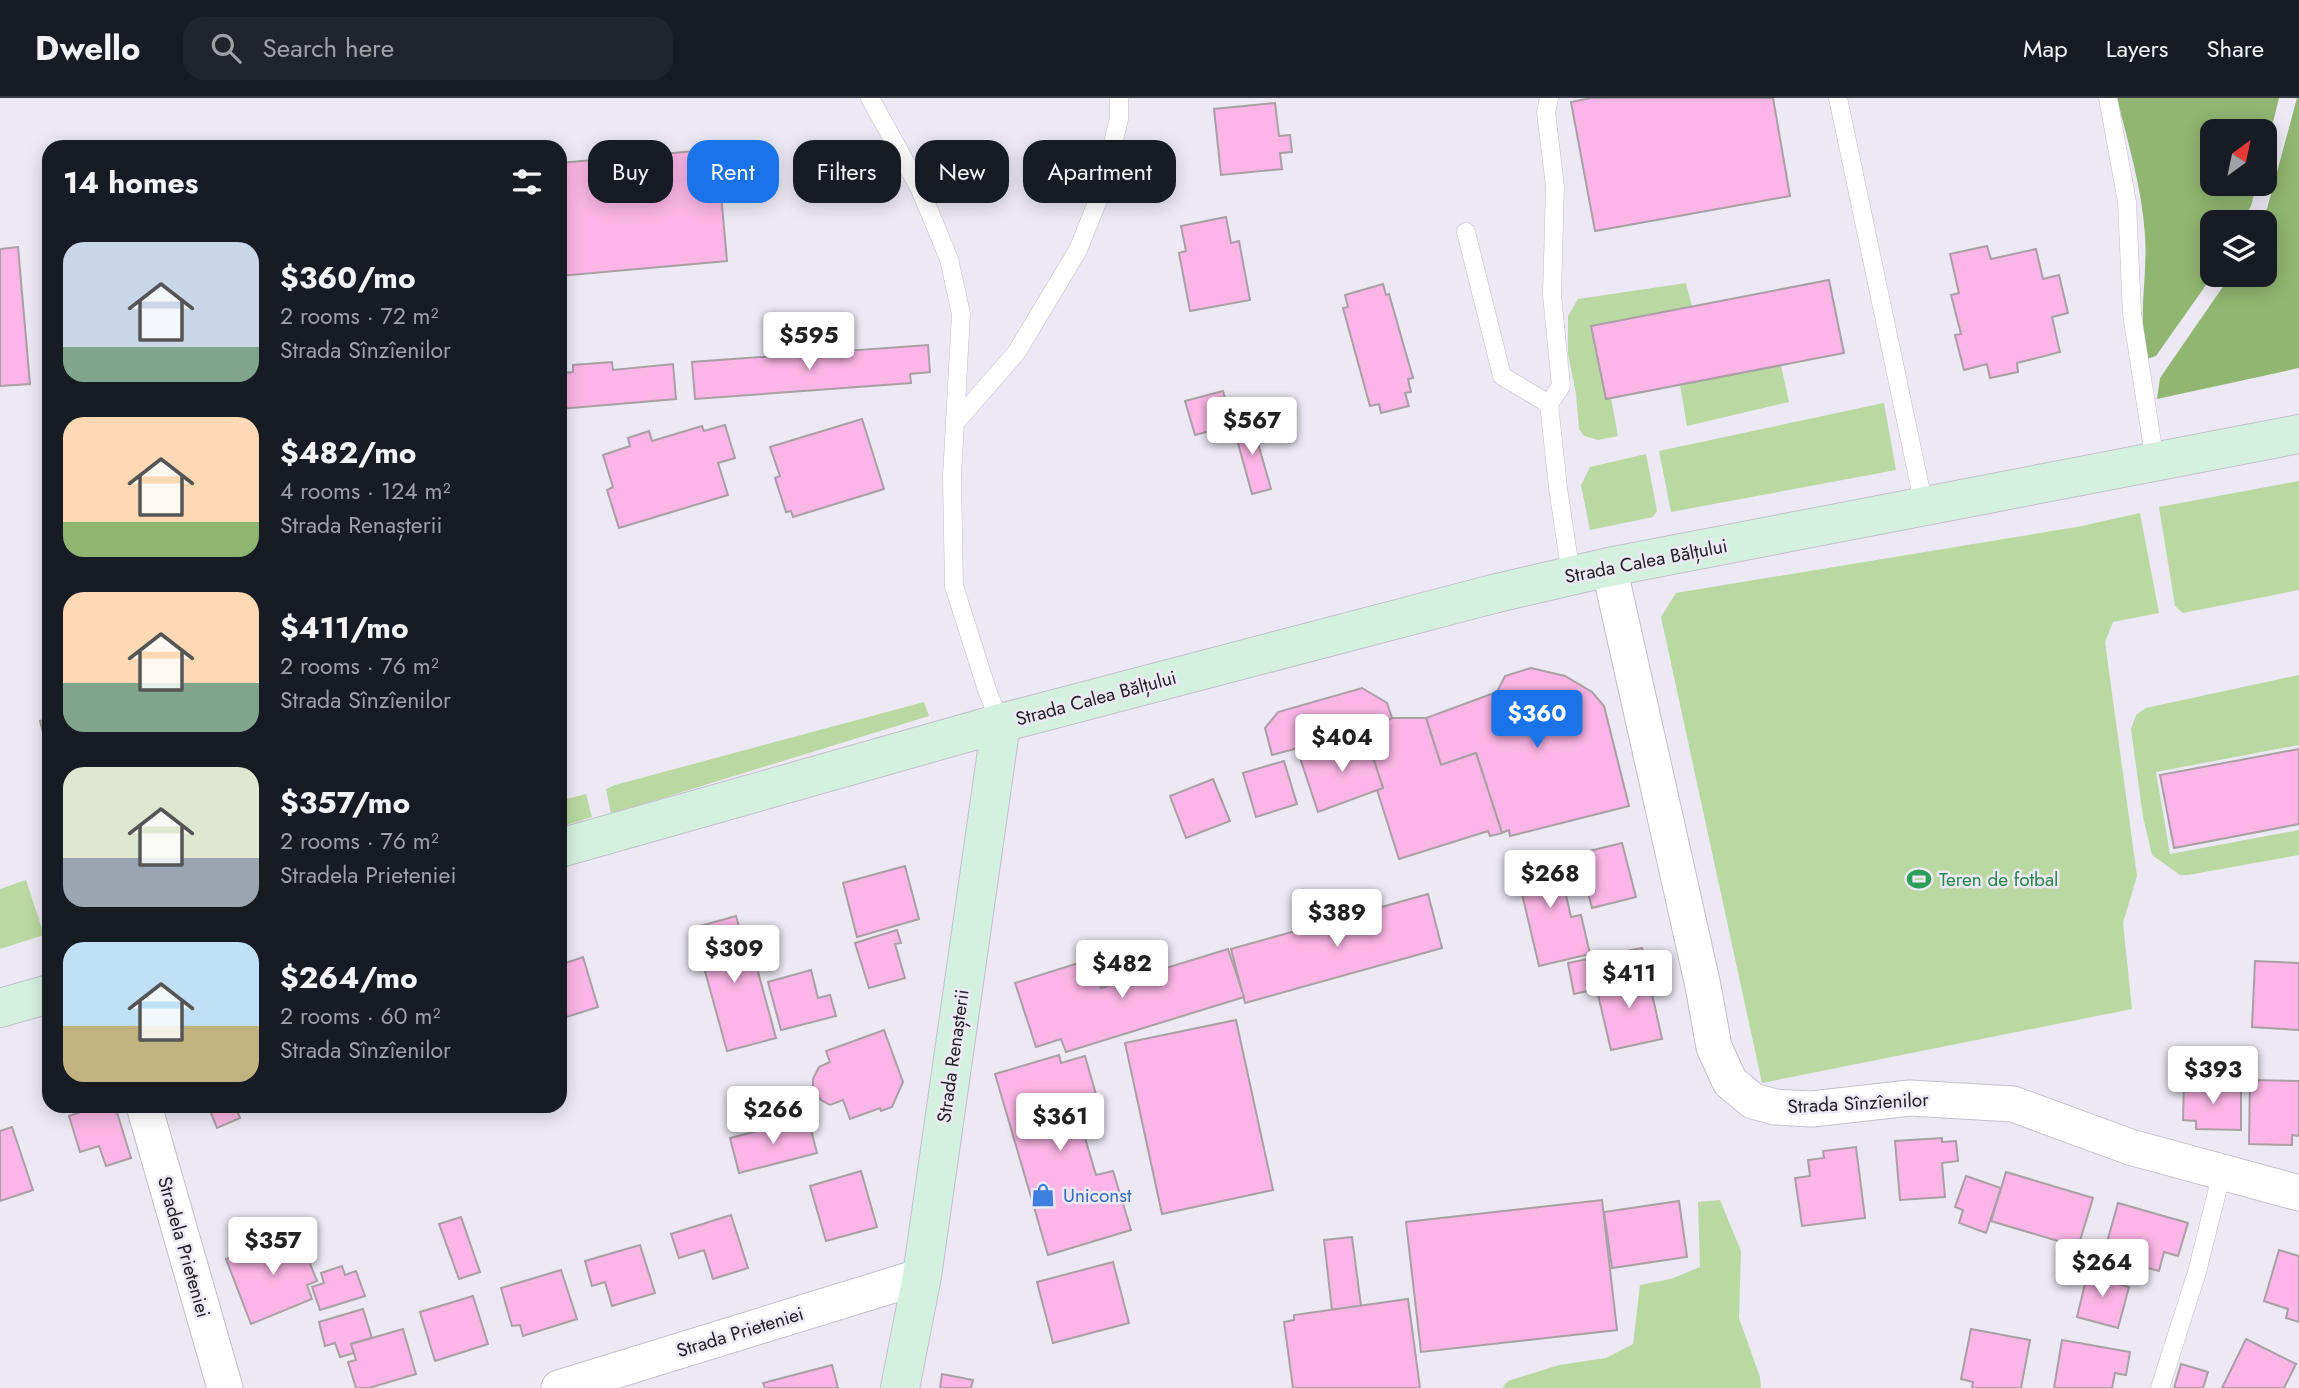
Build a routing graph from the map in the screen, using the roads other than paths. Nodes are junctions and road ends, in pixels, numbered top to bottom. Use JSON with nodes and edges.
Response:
{"nodes":[{"id":1,"x":870,"y":98,"type":"edge"},
{"id":2,"x":1119,"y":98,"type":"edge"},
{"id":3,"x":1549,"y":98,"type":"edge"},
{"id":4,"x":1839,"y":98,"type":"edge"},
{"id":5,"x":2108,"y":98,"type":"edge"},
{"id":6,"x":1466,"y":232,"type":"dead end"},
{"id":7,"x":1549,"y":404,"type":"junction"},
{"id":8,"x":955,"y":423,"type":"junction"},
{"id":9,"x":2299,"y":434,"type":"edge"},
{"id":10,"x":2154,"y":462,"type":"junction"},
{"id":11,"x":1924,"y":506,"type":"junction"},
{"id":12,"x":1609,"y":567,"type":"junction"},
{"id":13,"x":1571,"y":575,"type":"junction"},
{"id":14,"x":1001,"y":723,"type":"junction"},
{"id":15,"x":567,"y":846,"type":"edge"},
{"id":16,"x":42,"y":996,"type":"edge"},
{"id":17,"x":0,"y":1009,"type":"edge"},
{"id":18,"x":147,"y":1113,"type":"edge"},
{"id":19,"x":2222,"y":1172,"type":"junction"},
{"id":20,"x":2299,"y":1193,"type":"edge"},
{"id":21,"x":922,"y":1276,"type":"junction"},
{"id":22,"x":225,"y":1388,"type":"edge"},
{"id":23,"x":559,"y":1388,"type":"edge"},
{"id":24,"x":900,"y":1388,"type":"edge"},
{"id":25,"x":2160,"y":1388,"type":"edge"}],
"edges":[{"from":1,"to":8,"type":"lane","name":"Strada Calea Bălțului"},
{"from":2,"to":8,"type":"lane"},
{"from":3,"to":7,"type":"lane"},
{"from":4,"to":11,"type":"lane"},
{"from":5,"to":10,"type":"lane"},
{"from":6,"to":7,"type":"lane"},
{"from":7,"to":13,"type":"lane"},
{"from":8,"to":14,"type":"lane","name":"Strada Calea Bălțului"},
{"from":9,"to":10,"type":"main road","name":"Strada Calea Bălțului"},
{"from":10,"to":11,"type":"main road","name":"Strada Calea Bălțului"},
{"from":11,"to":12,"type":"main road","name":"Strada Calea Bălțului"},
{"from":12,"to":13,"type":"main road","name":"Strada Calea Bălțului"},
{"from":12,"to":19,"type":"street","name":"Strada Sînzîenilor"},
{"from":13,"to":14,"type":"main road","name":"Strada Calea Bălțului"},
{"from":14,"to":15,"type":"main road","name":"Strada Calea Bălțului"},
{"from":14,"to":21,"type":"main road","name":"Strada Renașterii"},
{"from":16,"to":17,"type":"main road"},
{"from":18,"to":22,"type":"street","name":"Stradela Prieteniei"},
{"from":19,"to":20,"type":"street","name":"Strada Sînzîenilor"},
{"from":19,"to":25,"type":"lane"},
{"from":21,"to":23,"type":"street","name":"Strada Prieteniei"},
{"from":21,"to":24,"type":"main road","name":"Strada Renașterii"}]}
